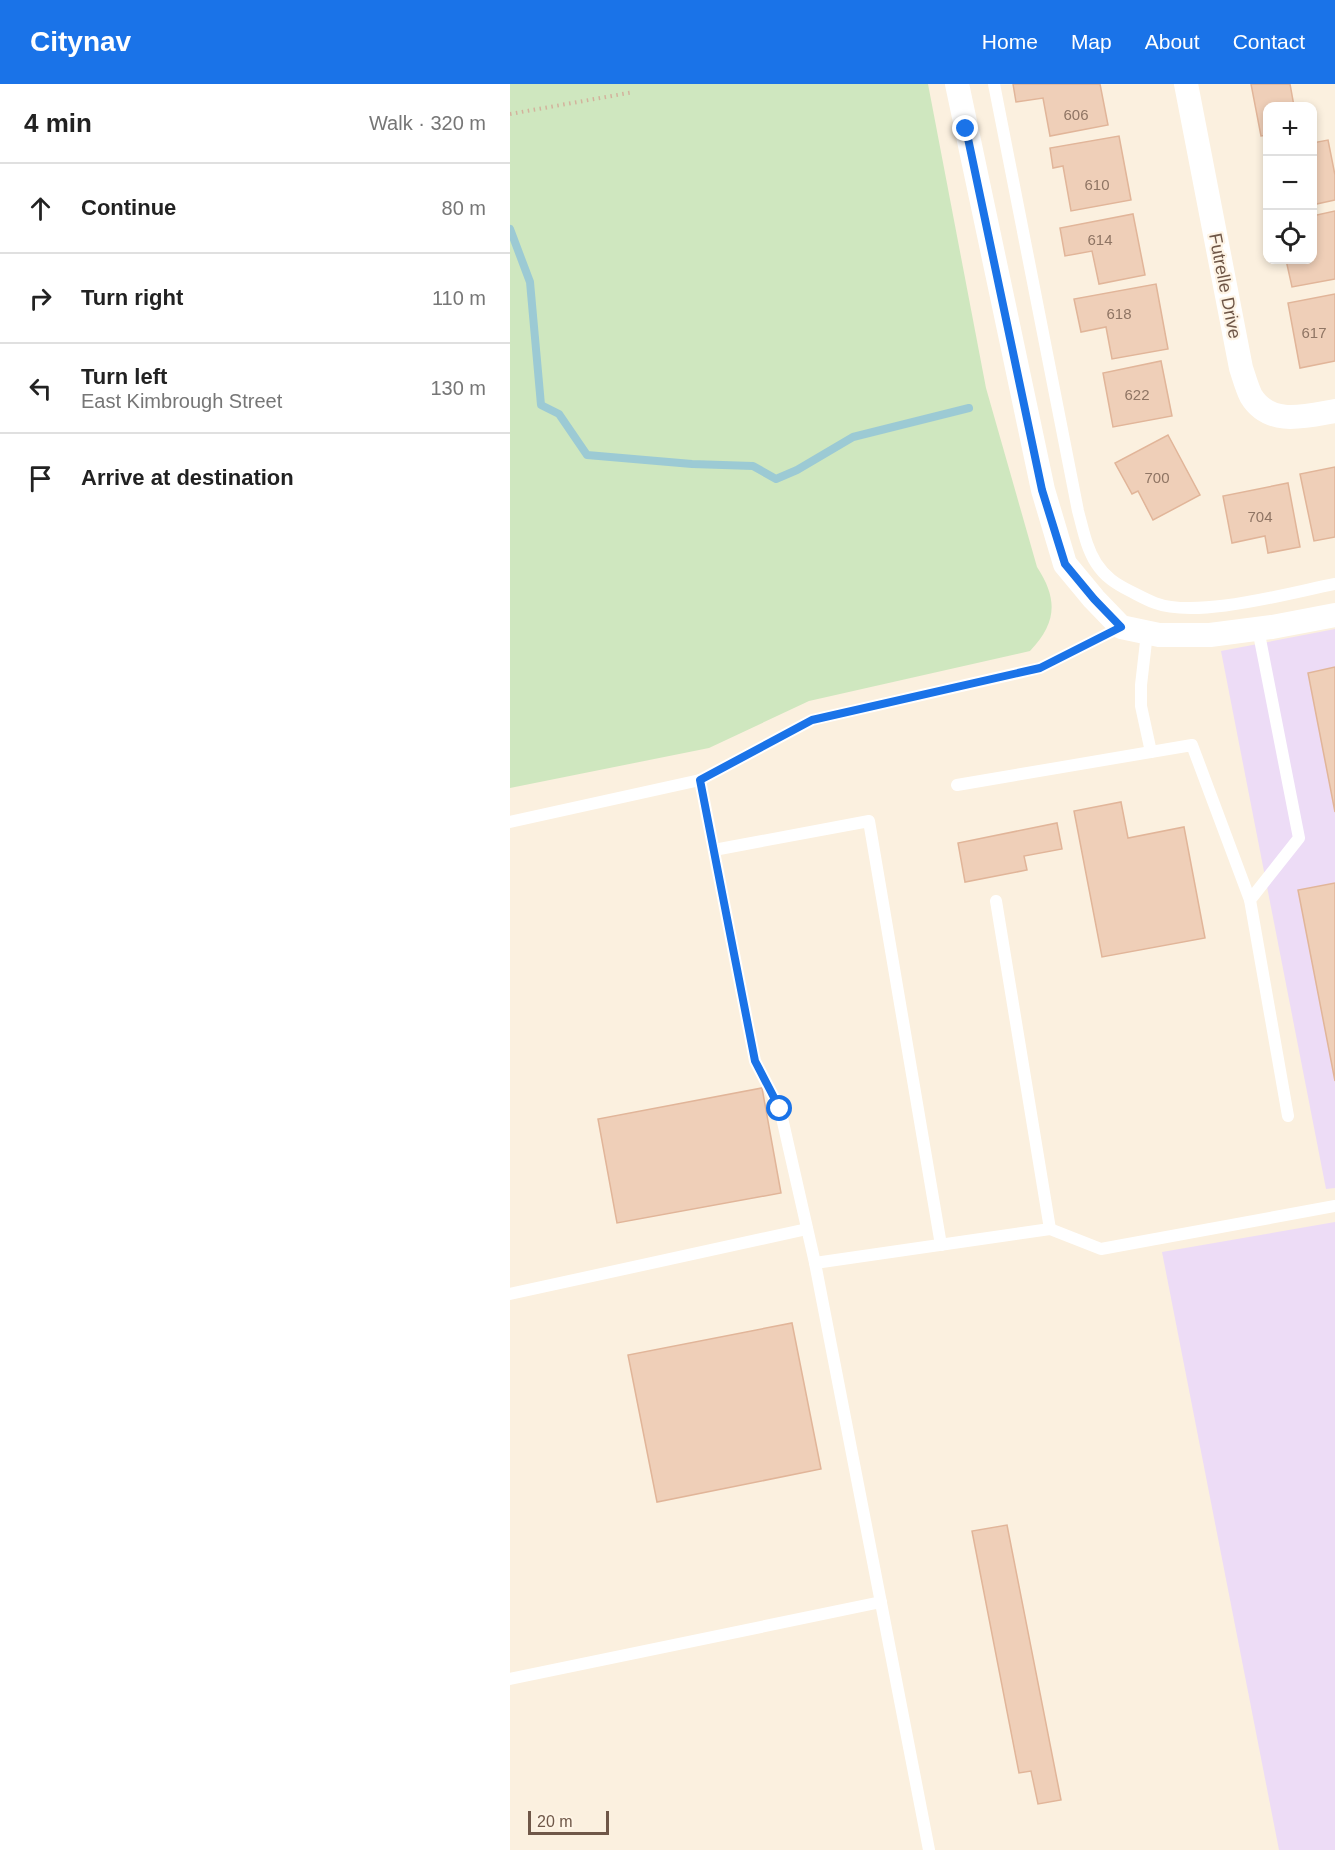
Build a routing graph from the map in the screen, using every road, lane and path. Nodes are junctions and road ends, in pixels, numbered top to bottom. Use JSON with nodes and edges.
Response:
{"nodes":[{"id":1,"x":957,"y":84,"type":"edge"},
{"id":2,"x":994,"y":84,"type":"edge"},
{"id":3,"x":1186,"y":84,"type":"edge"},
{"id":4,"x":634,"y":92,"type":"dead end"},
{"id":5,"x":510,"y":114,"type":"edge"},
{"id":6,"x":1335,"y":411,"type":"edge"},
{"id":7,"x":1335,"y":584,"type":"edge"},
{"id":8,"x":1335,"y":615,"type":"edge"},
{"id":9,"x":1121,"y":627,"type":"junction"},
{"id":10,"x":1258,"y":629,"type":"junction"},
{"id":11,"x":1147,"y":633,"type":"junction"},
{"id":12,"x":1151,"y":752,"type":"junction"},
{"id":13,"x":700,"y":780,"type":"junction"},
{"id":14,"x":957,"y":784,"type":"dead end"},
{"id":15,"x":510,"y":822,"type":"edge"},
{"id":16,"x":714,"y":850,"type":"junction"},
{"id":17,"x":1250,"y":900,"type":"junction"},
{"id":18,"x":996,"y":901,"type":"dead end"},
{"id":19,"x":1288,"y":1116,"type":"dead end"},
{"id":20,"x":1335,"y":1206,"type":"edge"},
{"id":21,"x":807,"y":1229,"type":"junction"},
{"id":22,"x":1050,"y":1229,"type":"junction"},
{"id":23,"x":941,"y":1245,"type":"junction"},
{"id":24,"x":815,"y":1263,"type":"junction"},
{"id":25,"x":510,"y":1294,"type":"edge"},
{"id":26,"x":881,"y":1602,"type":"junction"},
{"id":27,"x":510,"y":1679,"type":"edge"},
{"id":28,"x":930,"y":1850,"type":"edge"}],
"edges":[{"from":1,"to":9,"type":"street"},
{"from":2,"to":7,"type":"lane"},
{"from":3,"to":6,"type":"street","name":"Futrelle Drive"},
{"from":4,"to":5,"type":"path"},
{"from":8,"to":10,"type":"street"},
{"from":9,"to":11,"type":"street"},
{"from":9,"to":13,"type":"lane"},
{"from":10,"to":11,"type":"street"},
{"from":10,"to":17,"type":"lane"},
{"from":11,"to":12,"type":"lane"},
{"from":12,"to":14,"type":"lane"},
{"from":12,"to":17,"type":"lane"},
{"from":13,"to":15,"type":"lane"},
{"from":13,"to":16,"type":"lane"},
{"from":16,"to":21,"type":"lane"},
{"from":16,"to":23,"type":"lane"},
{"from":17,"to":19,"type":"lane"},
{"from":18,"to":22,"type":"lane"},
{"from":20,"to":22,"type":"lane"},
{"from":21,"to":24,"type":"lane"},
{"from":21,"to":25,"type":"lane"},
{"from":22,"to":23,"type":"lane"},
{"from":23,"to":24,"type":"lane"},
{"from":24,"to":26,"type":"lane"},
{"from":26,"to":27,"type":"lane"},
{"from":26,"to":28,"type":"lane"}]}
